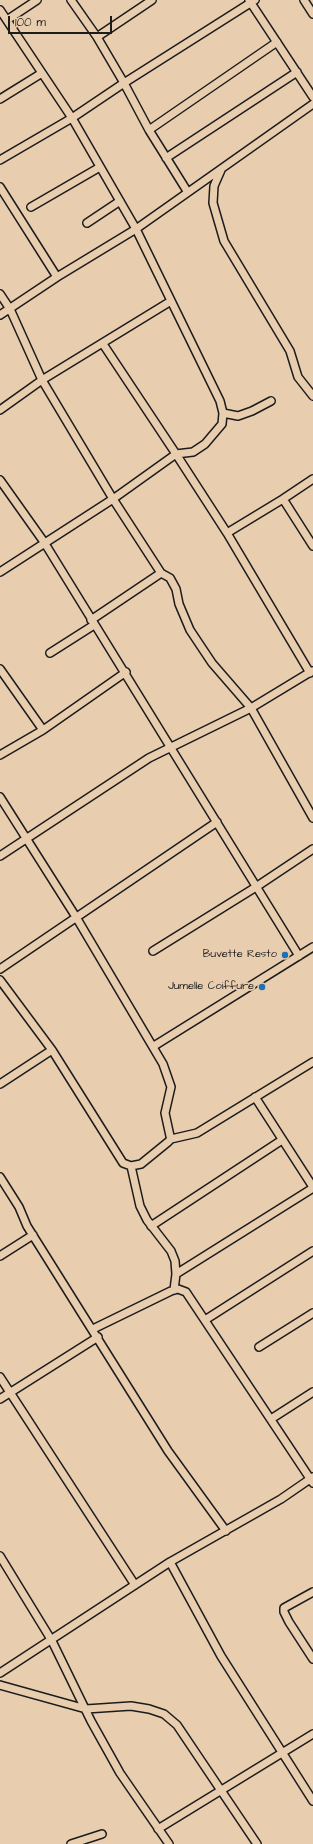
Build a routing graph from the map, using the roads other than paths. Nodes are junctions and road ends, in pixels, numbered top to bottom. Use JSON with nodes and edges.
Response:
{"nodes":[{"id":1,"x":37,"y":0,"type":"edge"},
{"id":2,"x":71,"y":0,"type":"edge"},
{"id":3,"x":152,"y":0,"type":"edge"},
{"id":4,"x":304,"y":0,"type":"edge"},
{"id":5,"x":252,"y":1,"type":"edge"},
{"id":6,"x":0,"y":10,"type":"edge"},
{"id":7,"x":313,"y":14,"type":"edge"},
{"id":8,"x":6,"y":20,"type":"junction"},
{"id":9,"x":97,"y":37,"type":"junction"},
{"id":10,"x":278,"y":42,"type":"junction"},
{"id":11,"x":297,"y":72,"type":"junction"},
{"id":12,"x":42,"y":73,"type":"junction"},
{"id":13,"x":124,"y":83,"type":"junction"},
{"id":14,"x":313,"y":97,"type":"edge"},
{"id":15,"x":0,"y":99,"type":"edge"},
{"id":16,"x":312,"y":106,"type":"edge"},
{"id":17,"x":72,"y":118,"type":"junction"},
{"id":18,"x":149,"y":130,"type":"junction"},
{"id":19,"x":166,"y":158,"type":"junction"},
{"id":20,"x":0,"y":160,"type":"edge"},
{"id":21,"x":100,"y":167,"type":"junction"},
{"id":22,"x":221,"y":170,"type":"junction"},
{"id":23,"x":0,"y":187,"type":"edge"},
{"id":24,"x":187,"y":191,"type":"junction"},
{"id":25,"x":120,"y":201,"type":"junction"},
{"id":26,"x":32,"y":206,"type":"dead end"},
{"id":27,"x":87,"y":223,"type":"dead end"},
{"id":28,"x":136,"y":228,"type":"junction"},
{"id":29,"x":57,"y":277,"type":"junction"},
{"id":30,"x":0,"y":294,"type":"edge"},
{"id":31,"x":171,"y":301,"type":"junction"},
{"id":32,"x":10,"y":310,"type":"junction"},
{"id":33,"x":0,"y":316,"type":"edge"},
{"id":34,"x":103,"y":344,"type":"junction"},
{"id":35,"x":42,"y":380,"type":"junction"},
{"id":36,"x":313,"y":396,"type":"edge"},
{"id":37,"x":271,"y":400,"type":"dead end"},
{"id":38,"x":0,"y":410,"type":"edge"},
{"id":39,"x":223,"y":413,"type":"junction"},
{"id":40,"x":176,"y":454,"type":"junction"},
{"id":41,"x":313,"y":479,"type":"edge"},
{"id":42,"x":0,"y":480,"type":"edge"},
{"id":43,"x":113,"y":499,"type":"junction"},
{"id":44,"x":283,"y":499,"type":"junction"},
{"id":45,"x":227,"y":533,"type":"junction"},
{"id":46,"x":44,"y":542,"type":"junction"},
{"id":47,"x":313,"y":546,"type":"edge"},
{"id":48,"x":0,"y":572,"type":"edge"},
{"id":49,"x":161,"y":573,"type":"junction"},
{"id":50,"x":92,"y":622,"type":"junction"},
{"id":51,"x":50,"y":653,"type":"dead end"},
{"id":52,"x":0,"y":669,"type":"edge"},
{"id":53,"x":126,"y":672,"type":"junction"},
{"id":54,"x":311,"y":672,"type":"edge"},
{"id":55,"x":251,"y":708,"type":"junction"},
{"id":56,"x":42,"y":730,"type":"junction"},
{"id":57,"x":170,"y":748,"type":"junction"},
{"id":58,"x":0,"y":755,"type":"edge"},
{"id":59,"x":0,"y":797,"type":"edge"},
{"id":60,"x":313,"y":818,"type":"edge"},
{"id":61,"x":217,"y":822,"type":"junction"},
{"id":62,"x":26,"y":838,"type":"junction"},
{"id":63,"x":313,"y":849,"type":"edge"},
{"id":64,"x":0,"y":856,"type":"edge"},
{"id":65,"x":256,"y":887,"type":"junction"},
{"id":66,"x":76,"y":917,"type":"junction"},
{"id":67,"x":313,"y":947,"type":"edge"},
{"id":68,"x":153,"y":951,"type":"dead end"},
{"id":69,"x":299,"y":956,"type":"junction"},
{"id":70,"x":0,"y":968,"type":"edge"},
{"id":71,"x":0,"y":980,"type":"edge"},
{"id":72,"x":154,"y":1046,"type":"junction"},
{"id":73,"x":52,"y":1050,"type":"junction"},
{"id":74,"x":313,"y":1062,"type":"edge"},
{"id":75,"x":0,"y":1084,"type":"edge"},
{"id":76,"x":255,"y":1097,"type":"junction"},
{"id":77,"x":171,"y":1140,"type":"junction"},
{"id":78,"x":282,"y":1140,"type":"junction"},
{"id":79,"x":132,"y":1166,"type":"junction"},
{"id":80,"x":0,"y":1177,"type":"edge"},
{"id":81,"x":313,"y":1187,"type":"edge"},
{"id":82,"x":151,"y":1226,"type":"junction"},
{"id":83,"x":33,"y":1235,"type":"junction"},
{"id":84,"x":313,"y":1251,"type":"edge"},
{"id":85,"x":0,"y":1256,"type":"edge"},
{"id":86,"x":176,"y":1274,"type":"junction"},
{"id":87,"x":174,"y":1290,"type":"junction"},
{"id":88,"x":313,"y":1313,"type":"edge"},
{"id":89,"x":205,"y":1320,"type":"junction"},
{"id":90,"x":93,"y":1329,"type":"junction"},
{"id":91,"x":98,"y":1337,"type":"junction"},
{"id":92,"x":259,"y":1347,"type":"dead end"},
{"id":93,"x":0,"y":1377,"type":"edge"},
{"id":94,"x":10,"y":1392,"type":"junction"},
{"id":95,"x":313,"y":1392,"type":"edge"},
{"id":96,"x":0,"y":1399,"type":"edge"},
{"id":97,"x":271,"y":1419,"type":"junction"},
{"id":98,"x":312,"y":1480,"type":"edge"},
{"id":99,"x":226,"y":1531,"type":"junction"},
{"id":100,"x":0,"y":1556,"type":"edge"},
{"id":101,"x":170,"y":1562,"type":"junction"},
{"id":102,"x":135,"y":1586,"type":"junction"},
{"id":103,"x":313,"y":1592,"type":"edge"},
{"id":104,"x":52,"y":1641,"type":"junction"},
{"id":105,"x":313,"y":1659,"type":"edge"},
{"id":106,"x":0,"y":1673,"type":"edge"},
{"id":107,"x":0,"y":1685,"type":"edge"},
{"id":108,"x":86,"y":1709,"type":"junction"},
{"id":109,"x":313,"y":1734,"type":"edge"},
{"id":110,"x":282,"y":1752,"type":"junction"},
{"id":111,"x":221,"y":1790,"type":"junction"},
{"id":112,"x":313,"y":1801,"type":"edge"},
{"id":113,"x":158,"y":1829,"type":"junction"},
{"id":114,"x":102,"y":1834,"type":"dead end"},
{"id":115,"x":70,"y":1844,"type":"edge"},
{"id":116,"x":169,"y":1844,"type":"edge"},
{"id":117,"x":257,"y":1844,"type":"edge"}],
"edges":[{"from":1,"to":8,"type":"street"},
{"from":2,"to":9,"type":"street"},
{"from":3,"to":9,"type":"street"},
{"from":4,"to":7,"type":"street"},
{"from":5,"to":10,"type":"street"},
{"from":5,"to":13,"type":"street"},
{"from":6,"to":8,"type":"street"},
{"from":8,"to":12,"type":"street"},
{"from":9,"to":13,"type":"street"},
{"from":10,"to":11,"type":"street"},
{"from":10,"to":18,"type":"street"},
{"from":11,"to":14,"type":"street"},
{"from":11,"to":19,"type":"street"},
{"from":12,"to":15,"type":"street"},
{"from":12,"to":17,"type":"street"},
{"from":13,"to":17,"type":"street"},
{"from":13,"to":18,"type":"street"},
{"from":16,"to":22,"type":"street"},
{"from":17,"to":20,"type":"street"},
{"from":17,"to":21,"type":"street"},
{"from":18,"to":19,"type":"street"},
{"from":19,"to":24,"type":"street"},
{"from":21,"to":25,"type":"street"},
{"from":21,"to":26,"type":"street"},
{"from":22,"to":24,"type":"street"},
{"from":22,"to":36,"type":"street"},
{"from":23,"to":29,"type":"street"},
{"from":24,"to":28,"type":"street"},
{"from":25,"to":27,"type":"street"},
{"from":25,"to":28,"type":"street"},
{"from":28,"to":29,"type":"street"},
{"from":28,"to":31,"type":"street"},
{"from":29,"to":32,"type":"street"},
{"from":30,"to":32,"type":"street"},
{"from":31,"to":34,"type":"street"},
{"from":31,"to":39,"type":"street"},
{"from":32,"to":33,"type":"street"},
{"from":32,"to":35,"type":"street"},
{"from":34,"to":35,"type":"street"},
{"from":34,"to":40,"type":"street"},
{"from":35,"to":38,"type":"street"},
{"from":35,"to":43,"type":"street"},
{"from":37,"to":39,"type":"street"},
{"from":39,"to":40,"type":"street"},
{"from":40,"to":43,"type":"street"},
{"from":40,"to":45,"type":"street"},
{"from":41,"to":44,"type":"street"},
{"from":42,"to":46,"type":"street"},
{"from":43,"to":46,"type":"street"},
{"from":43,"to":49,"type":"street"},
{"from":44,"to":45,"type":"street"},
{"from":44,"to":47,"type":"street"},
{"from":45,"to":54,"type":"street"},
{"from":46,"to":48,"type":"street"},
{"from":46,"to":50,"type":"street"},
{"from":49,"to":50,"type":"street"},
{"from":49,"to":55,"type":"street"},
{"from":50,"to":51,"type":"street"},
{"from":50,"to":53,"type":"street"},
{"from":52,"to":56,"type":"street"},
{"from":53,"to":56,"type":"street"},
{"from":53,"to":57,"type":"street"},
{"from":54,"to":55,"type":"street"},
{"from":55,"to":57,"type":"street"},
{"from":55,"to":60,"type":"street"},
{"from":56,"to":58,"type":"street"},
{"from":57,"to":61,"type":"street"},
{"from":57,"to":62,"type":"street"},
{"from":59,"to":62,"type":"street"},
{"from":61,"to":65,"type":"street"},
{"from":61,"to":66,"type":"street"},
{"from":62,"to":64,"type":"street"},
{"from":62,"to":66,"type":"street"},
{"from":63,"to":65,"type":"street"},
{"from":65,"to":68,"type":"street"},
{"from":65,"to":69,"type":"street"},
{"from":66,"to":70,"type":"street"},
{"from":66,"to":72,"type":"street"},
{"from":67,"to":69,"type":"street"},
{"from":69,"to":72,"type":"street"},
{"from":71,"to":73,"type":"street"},
{"from":72,"to":77,"type":"street"},
{"from":73,"to":75,"type":"street"},
{"from":73,"to":79,"type":"street"},
{"from":74,"to":76,"type":"street"},
{"from":76,"to":77,"type":"street"},
{"from":76,"to":78,"type":"street"},
{"from":77,"to":79,"type":"street"},
{"from":78,"to":81,"type":"street"},
{"from":78,"to":82,"type":"street"},
{"from":79,"to":82,"type":"street"},
{"from":80,"to":83,"type":"street"},
{"from":81,"to":86,"type":"street"},
{"from":82,"to":86,"type":"street"},
{"from":83,"to":85,"type":"street"},
{"from":83,"to":90,"type":"street"},
{"from":84,"to":89,"type":"street"},
{"from":86,"to":87,"type":"street"},
{"from":87,"to":89,"type":"street"},
{"from":87,"to":90,"type":"street"},
{"from":88,"to":92,"type":"street"},
{"from":89,"to":97,"type":"street"},
{"from":90,"to":91,"type":"street"},
{"from":91,"to":94,"type":"street"},
{"from":91,"to":99,"type":"street"},
{"from":93,"to":94,"type":"street"},
{"from":94,"to":96,"type":"street"},
{"from":94,"to":102,"type":"street"},
{"from":95,"to":97,"type":"street"},
{"from":97,"to":98,"type":"street"},
{"from":98,"to":99,"type":"street"},
{"from":99,"to":101,"type":"street"},
{"from":100,"to":104,"type":"street"},
{"from":101,"to":102,"type":"street"},
{"from":101,"to":110,"type":"street"},
{"from":102,"to":104,"type":"street"},
{"from":103,"to":105,"type":"street"},
{"from":104,"to":106,"type":"street"},
{"from":104,"to":108,"type":"street"},
{"from":107,"to":108,"type":"street"},
{"from":108,"to":111,"type":"street"},
{"from":108,"to":113,"type":"street"},
{"from":109,"to":110,"type":"street"},
{"from":110,"to":111,"type":"street"},
{"from":110,"to":112,"type":"street"},
{"from":111,"to":113,"type":"street"},
{"from":111,"to":117,"type":"street"},
{"from":113,"to":116,"type":"street"},
{"from":114,"to":115,"type":"street"}]}
